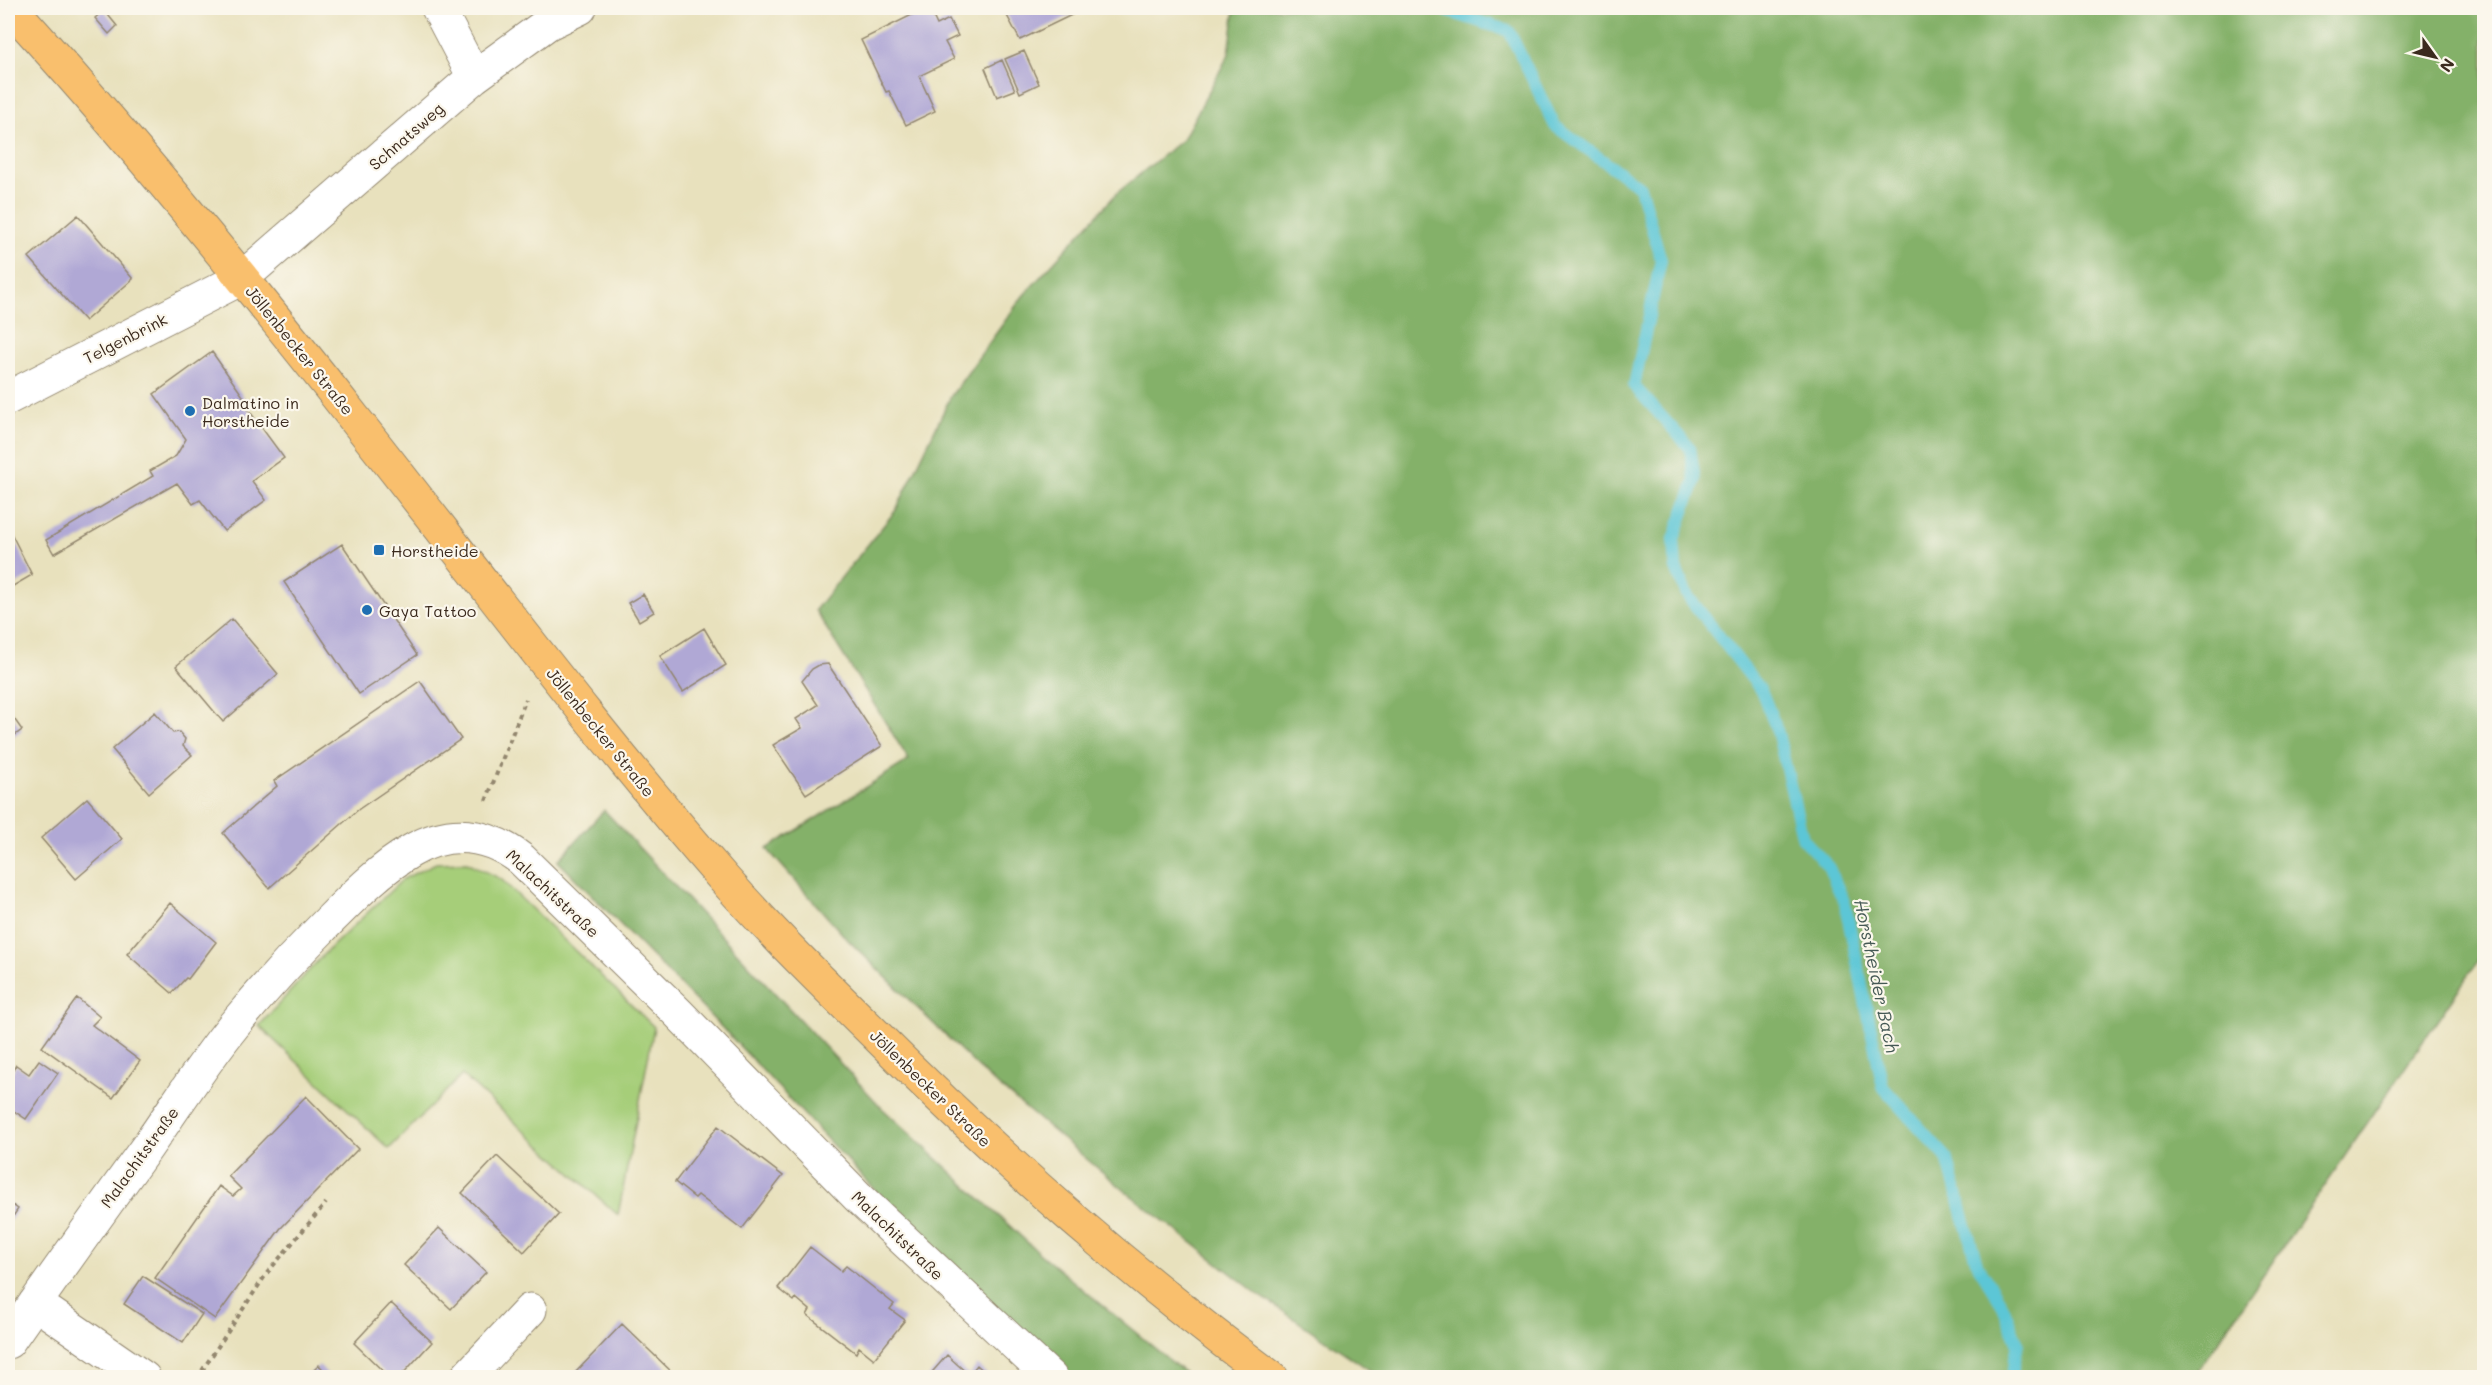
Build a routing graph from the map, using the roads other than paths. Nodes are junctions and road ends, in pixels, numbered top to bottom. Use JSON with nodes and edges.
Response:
{"nodes":[{"id":1,"x":11,"y":8,"type":"edge"},
{"id":2,"x":438,"y":8,"type":"edge"},
{"id":3,"x":580,"y":8,"type":"edge"},
{"id":4,"x":474,"y":77,"type":"junction"},
{"id":5,"x":242,"y":278,"type":"junction"},
{"id":6,"x":8,"y":398,"type":"edge"},
{"id":7,"x":35,"y":1303,"type":"junction"},
{"id":8,"x":530,"y":1310,"type":"dead end"},
{"id":9,"x":8,"y":1342,"type":"edge"},
{"id":10,"x":144,"y":1377,"type":"edge"},
{"id":11,"x":466,"y":1377,"type":"edge"},
{"id":12,"x":1051,"y":1377,"type":"edge"},
{"id":13,"x":1272,"y":1377,"type":"edge"}],
"edges":[{"from":1,"to":5,"type":"main road","name":"Jöllenbecker Straße"},
{"from":2,"to":4,"type":"street"},
{"from":3,"to":4,"type":"street","name":"Schnatsweg"},
{"from":4,"to":5,"type":"street","name":"Schnatsweg"},
{"from":5,"to":6,"type":"street","name":"Telgenbrink"},
{"from":5,"to":13,"type":"main road","name":"Jöllenbecker Straße"},
{"from":7,"to":9,"type":"street","name":"Malachitstraße"},
{"from":7,"to":10,"type":"street"},
{"from":7,"to":12,"type":"street","name":"Malachitstraße"},
{"from":8,"to":11,"type":"street"}]}
